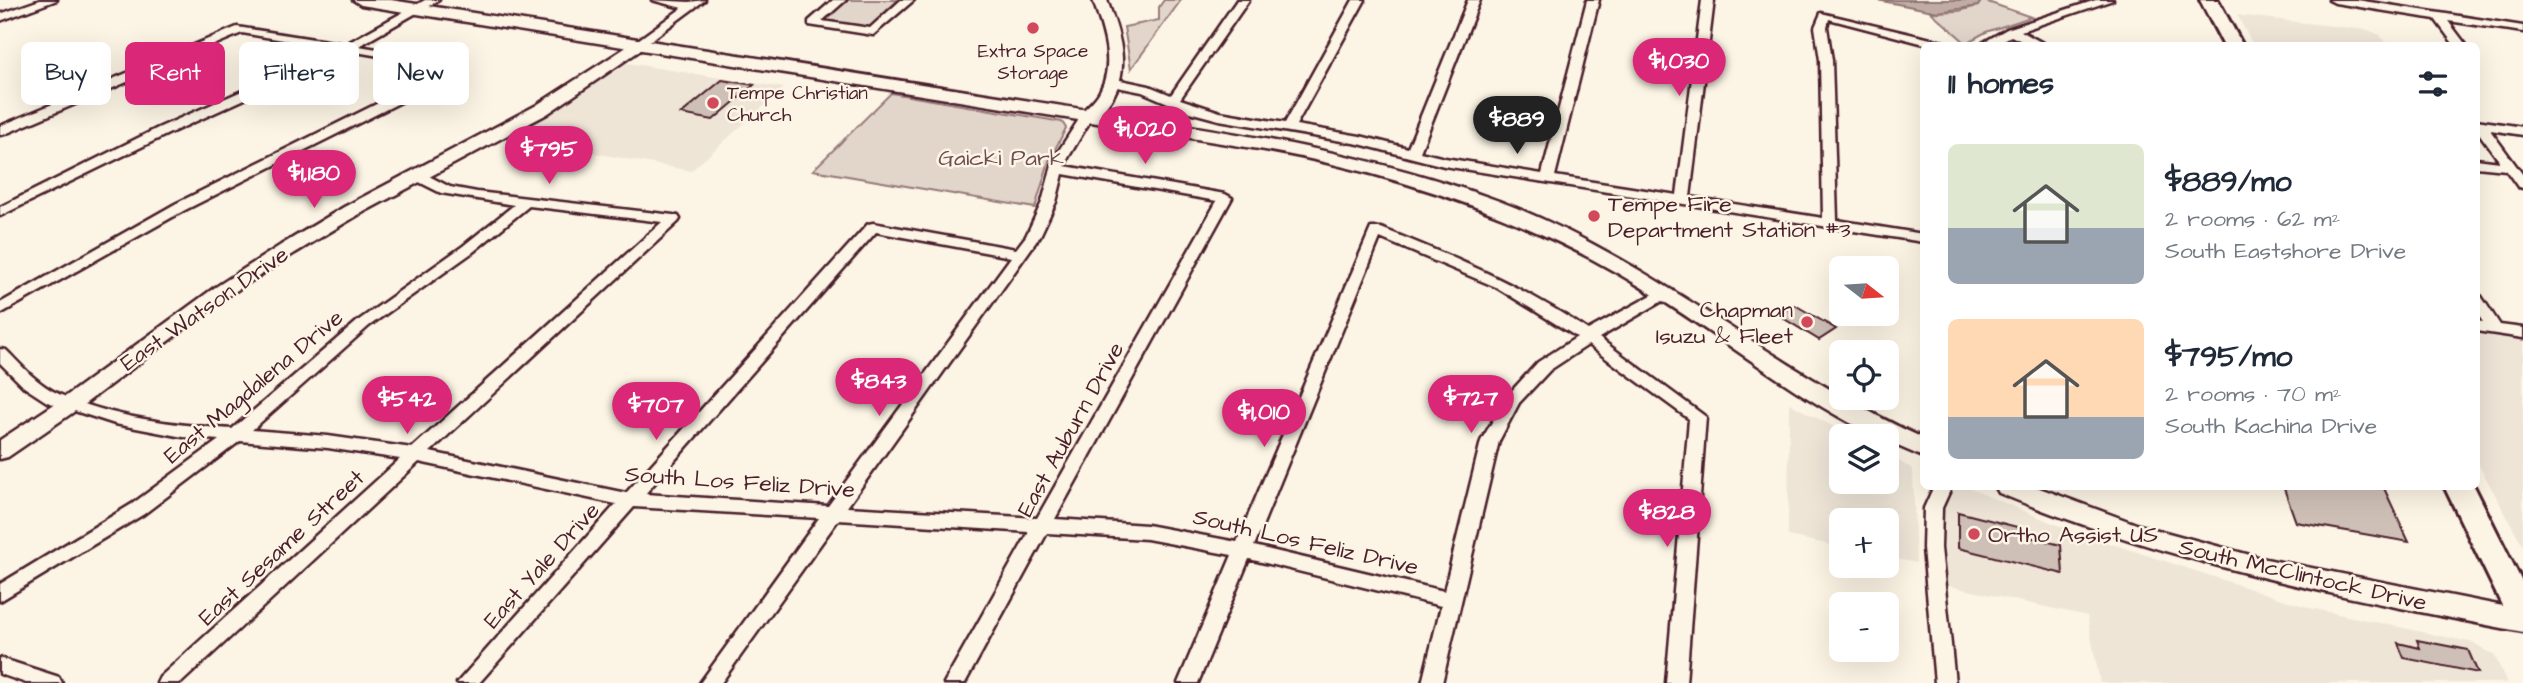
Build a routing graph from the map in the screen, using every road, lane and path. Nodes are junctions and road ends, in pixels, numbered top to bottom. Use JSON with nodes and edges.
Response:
{"nodes":[{"id":1,"x":51,"y":0,"type":"edge"},
{"id":2,"x":361,"y":0,"type":"edge"},
{"id":3,"x":433,"y":0,"type":"edge"},
{"id":4,"x":658,"y":0,"type":"edge"},
{"id":5,"x":840,"y":0,"type":"edge"},
{"id":6,"x":908,"y":0,"type":"edge"},
{"id":7,"x":1100,"y":0,"type":"edge"},
{"id":8,"x":1242,"y":0,"type":"edge"},
{"id":9,"x":1359,"y":0,"type":"edge"},
{"id":10,"x":1474,"y":0,"type":"edge"},
{"id":11,"x":1592,"y":0,"type":"edge"},
{"id":12,"x":1708,"y":0,"type":"edge"},
{"id":13,"x":2070,"y":0,"type":"edge"},
{"id":14,"x":2107,"y":0,"type":"edge"},
{"id":15,"x":2209,"y":0,"type":"edge"},
{"id":16,"x":2335,"y":0,"type":"edge"},
{"id":17,"x":695,"y":3,"type":"edge"},
{"id":18,"x":2085,"y":7,"type":"junction"},
{"id":19,"x":418,"y":9,"type":"junction"},
{"id":20,"x":2438,"y":15,"type":"junction"},
{"id":21,"x":0,"y":18,"type":"edge"},
{"id":22,"x":2523,"y":29,"type":"edge"},
{"id":23,"x":2011,"y":31,"type":"junction"},
{"id":24,"x":314,"y":42,"type":"edge"},
{"id":25,"x":359,"y":42,"type":"edge"},
{"id":26,"x":1935,"y":42,"type":"edge"},
{"id":27,"x":1990,"y":42,"type":"edge"},
{"id":28,"x":2034,"y":42,"type":"edge"},
{"id":29,"x":2232,"y":42,"type":"edge"},
{"id":30,"x":2458,"y":42,"type":"edge"},
{"id":31,"x":639,"y":44,"type":"junction"},
{"id":32,"x":359,"y":50,"type":"edge"},
{"id":33,"x":1111,"y":82,"type":"junction"},
{"id":34,"x":239,"y":97,"type":"edge"},
{"id":35,"x":1173,"y":101,"type":"junction"},
{"id":36,"x":1087,"y":116,"type":"junction"},
{"id":37,"x":2480,"y":125,"type":"edge"},
{"id":38,"x":1289,"y":127,"type":"junction"},
{"id":39,"x":2480,"y":128,"type":"edge"},
{"id":40,"x":0,"y":131,"type":"edge"},
{"id":41,"x":2523,"y":131,"type":"edge"},
{"id":42,"x":1412,"y":154,"type":"junction"},
{"id":43,"x":2480,"y":163,"type":"edge"},
{"id":44,"x":2511,"y":167,"type":"junction"},
{"id":45,"x":1058,"y":169,"type":"junction"},
{"id":46,"x":418,"y":176,"type":"junction"},
{"id":47,"x":1548,"y":178,"type":"junction"},
{"id":48,"x":2523,"y":184,"type":"edge"},
{"id":49,"x":1683,"y":200,"type":"junction"},
{"id":50,"x":527,"y":201,"type":"junction"},
{"id":51,"x":0,"y":212,"type":"edge"},
{"id":52,"x":1830,"y":224,"type":"junction"},
{"id":53,"x":1920,"y":237,"type":"edge"},
{"id":54,"x":1020,"y":254,"type":"junction"},
{"id":55,"x":1666,"y":293,"type":"junction"},
{"id":56,"x":2480,"y":305,"type":"edge"},
{"id":57,"x":0,"y":309,"type":"edge"},
{"id":58,"x":2480,"y":327,"type":"edge"},
{"id":59,"x":2495,"y":329,"type":"junction"},
{"id":60,"x":2523,"y":333,"type":"edge"},
{"id":61,"x":1588,"y":337,"type":"junction"},
{"id":62,"x":0,"y":354,"type":"edge"},
{"id":63,"x":70,"y":404,"type":"junction"},
{"id":64,"x":236,"y":436,"type":"junction"},
{"id":65,"x":1920,"y":446,"type":"edge"},
{"id":66,"x":0,"y":451,"type":"edge"},
{"id":67,"x":415,"y":455,"type":"junction"},
{"id":68,"x":1941,"y":490,"type":"edge"},
{"id":69,"x":2018,"y":490,"type":"edge"},
{"id":70,"x":2461,"y":490,"type":"edge"},
{"id":71,"x":630,"y":500,"type":"junction"},
{"id":72,"x":834,"y":513,"type":"junction"},
{"id":73,"x":1042,"y":524,"type":"junction"},
{"id":74,"x":1242,"y":550,"type":"junction"},
{"id":75,"x":0,"y":593,"type":"edge"},
{"id":76,"x":1453,"y":601,"type":"junction"},
{"id":77,"x":2523,"y":619,"type":"edge"},
{"id":78,"x":0,"y":666,"type":"edge"},
{"id":79,"x":52,"y":683,"type":"edge"},
{"id":80,"x":167,"y":683,"type":"edge"},
{"id":81,"x":467,"y":683,"type":"edge"},
{"id":82,"x":710,"y":683,"type":"edge"},
{"id":83,"x":954,"y":683,"type":"edge"},
{"id":84,"x":1188,"y":683,"type":"edge"},
{"id":85,"x":1432,"y":683,"type":"edge"},
{"id":86,"x":1676,"y":683,"type":"edge"},
{"id":87,"x":1945,"y":683,"type":"edge"}],
"edges":[{"from":1,"to":21,"type":"street"},
{"from":2,"to":19,"type":"main road"},
{"from":3,"to":19,"type":"street"},
{"from":4,"to":17,"type":"street"},
{"from":5,"to":6,"type":"street"},
{"from":7,"to":33,"type":"street"},
{"from":8,"to":35,"type":"street"},
{"from":9,"to":38,"type":"street"},
{"from":10,"to":42,"type":"street"},
{"from":11,"to":47,"type":"street"},
{"from":12,"to":49,"type":"street"},
{"from":13,"to":18,"type":"street"},
{"from":14,"to":18,"type":"street"},
{"from":15,"to":29,"type":"main road"},
{"from":16,"to":20,"type":"street"},
{"from":17,"to":31,"type":"street","name":"East Watson Drive"},
{"from":18,"to":23,"type":"street"},
{"from":19,"to":25,"type":"street"},
{"from":19,"to":31,"type":"main road"},
{"from":20,"to":22,"type":"street"},
{"from":20,"to":30,"type":"street"},
{"from":23,"to":27,"type":"street"},
{"from":23,"to":28,"type":"street"},
{"from":24,"to":40,"type":"street"},
{"from":26,"to":52,"type":"street"},
{"from":31,"to":36,"type":"main road"},
{"from":31,"to":46,"type":"street","name":"East Watson Drive"},
{"from":32,"to":57,"type":"street"},
{"from":33,"to":35,"type":"street"},
{"from":33,"to":36,"type":"street"},
{"from":34,"to":51,"type":"street"},
{"from":35,"to":38,"type":"street"},
{"from":36,"to":45,"type":"street"},
{"from":36,"to":55,"type":"main road"},
{"from":37,"to":41,"type":"street"},
{"from":38,"to":42,"type":"street"},
{"from":39,"to":44,"type":"street"},
{"from":42,"to":47,"type":"street"},
{"from":43,"to":44,"type":"street"},
{"from":44,"to":48,"type":"street"},
{"from":45,"to":54,"type":"street"},
{"from":45,"to":73,"type":"street","name":"East Auburn Drive"},
{"from":46,"to":50,"type":"street"},
{"from":46,"to":63,"type":"street","name":"East Watson Drive"},
{"from":47,"to":49,"type":"street"},
{"from":49,"to":52,"type":"street"},
{"from":50,"to":64,"type":"street","name":"East Magdalena Drive"},
{"from":50,"to":67,"type":"street","name":"East Sesame Street"},
{"from":52,"to":53,"type":"street"},
{"from":54,"to":71,"type":"street","name":"East Yale Drive"},
{"from":54,"to":72,"type":"street"},
{"from":55,"to":61,"type":"street"},
{"from":55,"to":65,"type":"main road"},
{"from":56,"to":59,"type":"street"},
{"from":58,"to":59,"type":"street"},
{"from":59,"to":60,"type":"street"},
{"from":61,"to":74,"type":"street"},
{"from":61,"to":76,"type":"street"},
{"from":61,"to":86,"type":"street"},
{"from":62,"to":63,"type":"street","name":"South Los Feliz Drive"},
{"from":63,"to":64,"type":"street","name":"South Los Feliz Drive"},
{"from":63,"to":66,"type":"street","name":"East Watson Drive"},
{"from":64,"to":67,"type":"street","name":"South Los Feliz Drive"},
{"from":64,"to":75,"type":"street","name":"East Magdalena Drive"},
{"from":67,"to":71,"type":"street","name":"South Los Feliz Drive"},
{"from":67,"to":80,"type":"street","name":"East Sesame Street"},
{"from":68,"to":87,"type":"street"},
{"from":69,"to":77,"type":"main road","name":"South McClintock Drive"},
{"from":70,"to":77,"type":"main road"},
{"from":71,"to":72,"type":"street","name":"South Los Feliz Drive"},
{"from":71,"to":81,"type":"street","name":"East Yale Drive"},
{"from":72,"to":73,"type":"street","name":"South Los Feliz Drive"},
{"from":72,"to":82,"type":"street"},
{"from":73,"to":74,"type":"street","name":"South Los Feliz Drive"},
{"from":73,"to":83,"type":"street","name":"East Auburn Drive"},
{"from":74,"to":76,"type":"street","name":"South Los Feliz Drive"},
{"from":74,"to":84,"type":"street"},
{"from":76,"to":85,"type":"street"},
{"from":78,"to":79,"type":"street"}]}
